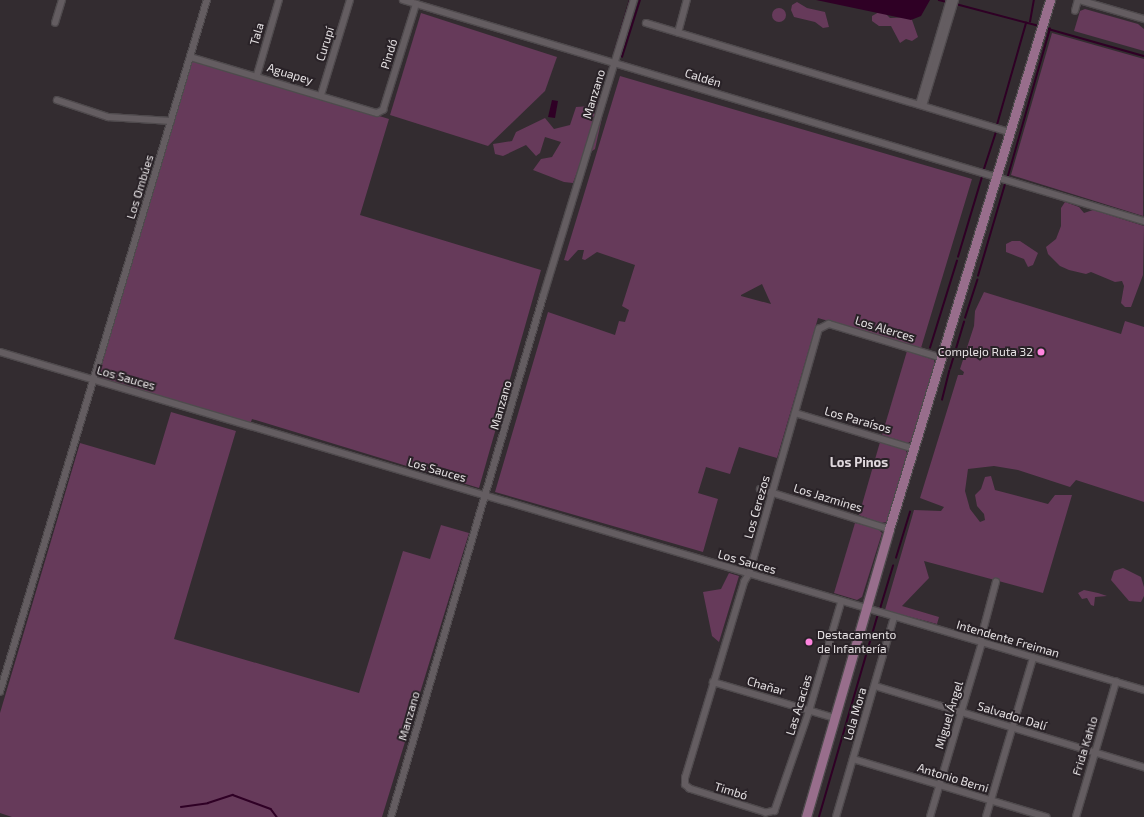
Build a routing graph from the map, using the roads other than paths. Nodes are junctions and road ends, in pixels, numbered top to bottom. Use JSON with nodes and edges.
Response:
{"nodes":[{"id":1,"x":62,"y":0,"type":"edge"},
{"id":2,"x":207,"y":0,"type":"edge"},
{"id":3,"x":279,"y":0,"type":"edge"},
{"id":4,"x":350,"y":0,"type":"edge"},
{"id":5,"x":403,"y":0,"type":"edge"},
{"id":6,"x":634,"y":0,"type":"edge"},
{"id":7,"x":687,"y":0,"type":"edge"},
{"id":8,"x":1050,"y":0,"type":"edge"},
{"id":9,"x":1079,"y":0,"type":"edge"},
{"id":10,"x":952,"y":3,"type":"edge"},
{"id":11,"x":416,"y":4,"type":"junction"},
{"id":12,"x":1075,"y":11,"type":"dead end"},
{"id":13,"x":1144,"y":19,"type":"edge"},
{"id":14,"x":55,"y":22,"type":"dead end"},
{"id":15,"x":646,"y":23,"type":"dead end"},
{"id":16,"x":678,"y":32,"type":"junction"},
{"id":17,"x":190,"y":57,"type":"junction"},
{"id":18,"x":615,"y":64,"type":"junction"},
{"id":19,"x":257,"y":75,"type":"junction"},
{"id":20,"x":321,"y":95,"type":"junction"},
{"id":21,"x":57,"y":100,"type":"dead end"},
{"id":22,"x":921,"y":105,"type":"junction"},
{"id":23,"x":383,"y":110,"type":"joint"},
{"id":24,"x":171,"y":121,"type":"junction"},
{"id":25,"x":1010,"y":132,"type":"junction"},
{"id":26,"x":997,"y":177,"type":"junction"},
{"id":27,"x":1144,"y":221,"type":"edge"},
{"id":28,"x":822,"y":327,"type":"joint"},
{"id":29,"x":0,"y":352,"type":"edge"},
{"id":30,"x":942,"y":358,"type":"junction"},
{"id":31,"x":94,"y":380,"type":"junction"},
{"id":32,"x":795,"y":413,"type":"junction"},
{"id":33,"x":915,"y":449,"type":"junction"},
{"id":34,"x":760,"y":489,"type":"dead end"},
{"id":35,"x":773,"y":493,"type":"junction"},
{"id":36,"x":486,"y":496,"type":"junction"},
{"id":37,"x":889,"y":529,"type":"junction"},
{"id":38,"x":749,"y":574,"type":"junction"},
{"id":39,"x":996,"y":582,"type":"dead end"},
{"id":40,"x":842,"y":601,"type":"junction"},
{"id":41,"x":867,"y":608,"type":"junction"},
{"id":42,"x":894,"y":618,"type":"junction"},
{"id":43,"x":981,"y":642,"type":"junction"},
{"id":44,"x":1033,"y":658,"type":"junction"},
{"id":45,"x":713,"y":682,"type":"junction"},
{"id":46,"x":1116,"y":682,"type":"junction"},
{"id":47,"x":874,"y":686,"type":"junction"},
{"id":48,"x":1144,"y":690,"type":"edge"},
{"id":49,"x":0,"y":692,"type":"edge"},
{"id":50,"x":810,"y":710,"type":"junction"},
{"id":51,"x":961,"y":712,"type":"junction"},
{"id":52,"x":835,"y":718,"type":"junction"},
{"id":53,"x":1012,"y":728,"type":"junction"},
{"id":54,"x":1095,"y":752,"type":"junction"},
{"id":55,"x":853,"y":759,"type":"junction"},
{"id":56,"x":1144,"y":767,"type":"edge"},
{"id":57,"x":685,"y":785,"type":"joint"},
{"id":58,"x":940,"y":785,"type":"junction"},
{"id":59,"x":990,"y":800,"type":"junction"},
{"id":60,"x":772,"y":814,"type":"joint"},
{"id":61,"x":391,"y":817,"type":"edge"},
{"id":62,"x":806,"y":817,"type":"edge"},
{"id":63,"x":836,"y":817,"type":"edge"},
{"id":64,"x":930,"y":817,"type":"edge"},
{"id":65,"x":986,"y":817,"type":"edge"},
{"id":66,"x":1046,"y":817,"type":"edge"},
{"id":67,"x":1076,"y":817,"type":"edge"}],
"edges":[{"from":1,"to":14,"type":"street"},
{"from":2,"to":17,"type":"street","name":"Los Ombúes"},
{"from":3,"to":19,"type":"street","name":"Tala"},
{"from":4,"to":20,"type":"street","name":"Curupí"},
{"from":5,"to":11,"type":"street","name":"Caldén"},
{"from":6,"to":18,"type":"street","name":"Manzano"},
{"from":7,"to":16,"type":"street"},
{"from":8,"to":25,"type":"main road"},
{"from":9,"to":12,"type":"street"},
{"from":9,"to":13,"type":"street"},
{"from":10,"to":22,"type":"street"},
{"from":11,"to":18,"type":"street","name":"Caldén"},
{"from":11,"to":23,"type":"street","name":"Pindó"},
{"from":15,"to":16,"type":"street"},
{"from":16,"to":22,"type":"street"},
{"from":17,"to":19,"type":"street","name":"Aguapey"},
{"from":17,"to":24,"type":"street","name":"Los Ombúes"},
{"from":18,"to":26,"type":"street","name":"Caldén"},
{"from":18,"to":36,"type":"street","name":"Manzano"},
{"from":19,"to":20,"type":"street","name":"Aguapey"},
{"from":20,"to":23,"type":"street","name":"Aguapey"},
{"from":21,"to":24,"type":"street"},
{"from":22,"to":25,"type":"street"},
{"from":24,"to":31,"type":"street","name":"Los Ombúes"},
{"from":25,"to":26,"type":"main road"},
{"from":26,"to":27,"type":"street","name":"Caldén"},
{"from":26,"to":30,"type":"main road"},
{"from":28,"to":30,"type":"street","name":"Los Alerces"},
{"from":28,"to":32,"type":"street","name":"Los Cerezos"},
{"from":29,"to":31,"type":"street","name":"Los Sauces"},
{"from":30,"to":33,"type":"main road"},
{"from":31,"to":36,"type":"street","name":"Los Sauces"},
{"from":31,"to":49,"type":"street","name":"Los Ombúes"},
{"from":32,"to":33,"type":"street","name":"Los Paraísos"},
{"from":32,"to":35,"type":"street","name":"Los Cerezos"},
{"from":33,"to":37,"type":"main road"},
{"from":34,"to":35,"type":"street","name":"Los Jazmines"},
{"from":35,"to":37,"type":"street","name":"Los Jazmines"},
{"from":35,"to":38,"type":"street","name":"Los Cerezos"},
{"from":36,"to":38,"type":"street","name":"Los Sauces"},
{"from":36,"to":61,"type":"street","name":"Manzano"},
{"from":37,"to":41,"type":"main road"},
{"from":38,"to":40,"type":"street","name":"Los Sauces"},
{"from":38,"to":45,"type":"street","name":"Los Cerezos"},
{"from":39,"to":43,"type":"street","name":"Miguel Ángel"},
{"from":40,"to":41,"type":"street","name":"Los Sauces"},
{"from":40,"to":50,"type":"street","name":"Las Acacias"},
{"from":41,"to":42,"type":"street","name":"Intendente Freiman"},
{"from":41,"to":52,"type":"main road"},
{"from":42,"to":43,"type":"street","name":"Intendente Freiman"},
{"from":42,"to":47,"type":"street","name":"Lola Mora"},
{"from":43,"to":44,"type":"street","name":"Intendente Freiman"},
{"from":43,"to":51,"type":"street","name":"Miguel Ángel"},
{"from":44,"to":46,"type":"street","name":"Intendente Freiman"},
{"from":44,"to":53,"type":"street"},
{"from":45,"to":50,"type":"street","name":"Chañar"},
{"from":45,"to":57,"type":"street","name":"Los Cerezos"},
{"from":46,"to":48,"type":"street","name":"Intendente Freiman"},
{"from":46,"to":54,"type":"street","name":"Frida Kahlo"},
{"from":47,"to":51,"type":"street","name":"Salvador Dalí"},
{"from":47,"to":55,"type":"street","name":"Lola Mora"},
{"from":50,"to":52,"type":"street","name":"Chañar"},
{"from":50,"to":60,"type":"street","name":"Las Acacias"},
{"from":51,"to":53,"type":"street","name":"Salvador Dalí"},
{"from":51,"to":58,"type":"street","name":"Miguel Ángel"},
{"from":52,"to":62,"type":"main road"},
{"from":53,"to":54,"type":"street","name":"Salvador Dalí"},
{"from":53,"to":59,"type":"street"},
{"from":54,"to":56,"type":"street","name":"Salvador Dalí"},
{"from":54,"to":67,"type":"street","name":"Frida Kahlo"},
{"from":55,"to":58,"type":"street","name":"Antonio Berni"},
{"from":55,"to":63,"type":"street","name":"Lola Mora"},
{"from":57,"to":60,"type":"street","name":"Timbó"},
{"from":58,"to":59,"type":"street","name":"Antonio Berni"},
{"from":58,"to":64,"type":"street","name":"Miguel Ángel"},
{"from":59,"to":65,"type":"street"},
{"from":59,"to":66,"type":"street","name":"Antonio Berni"}]}
